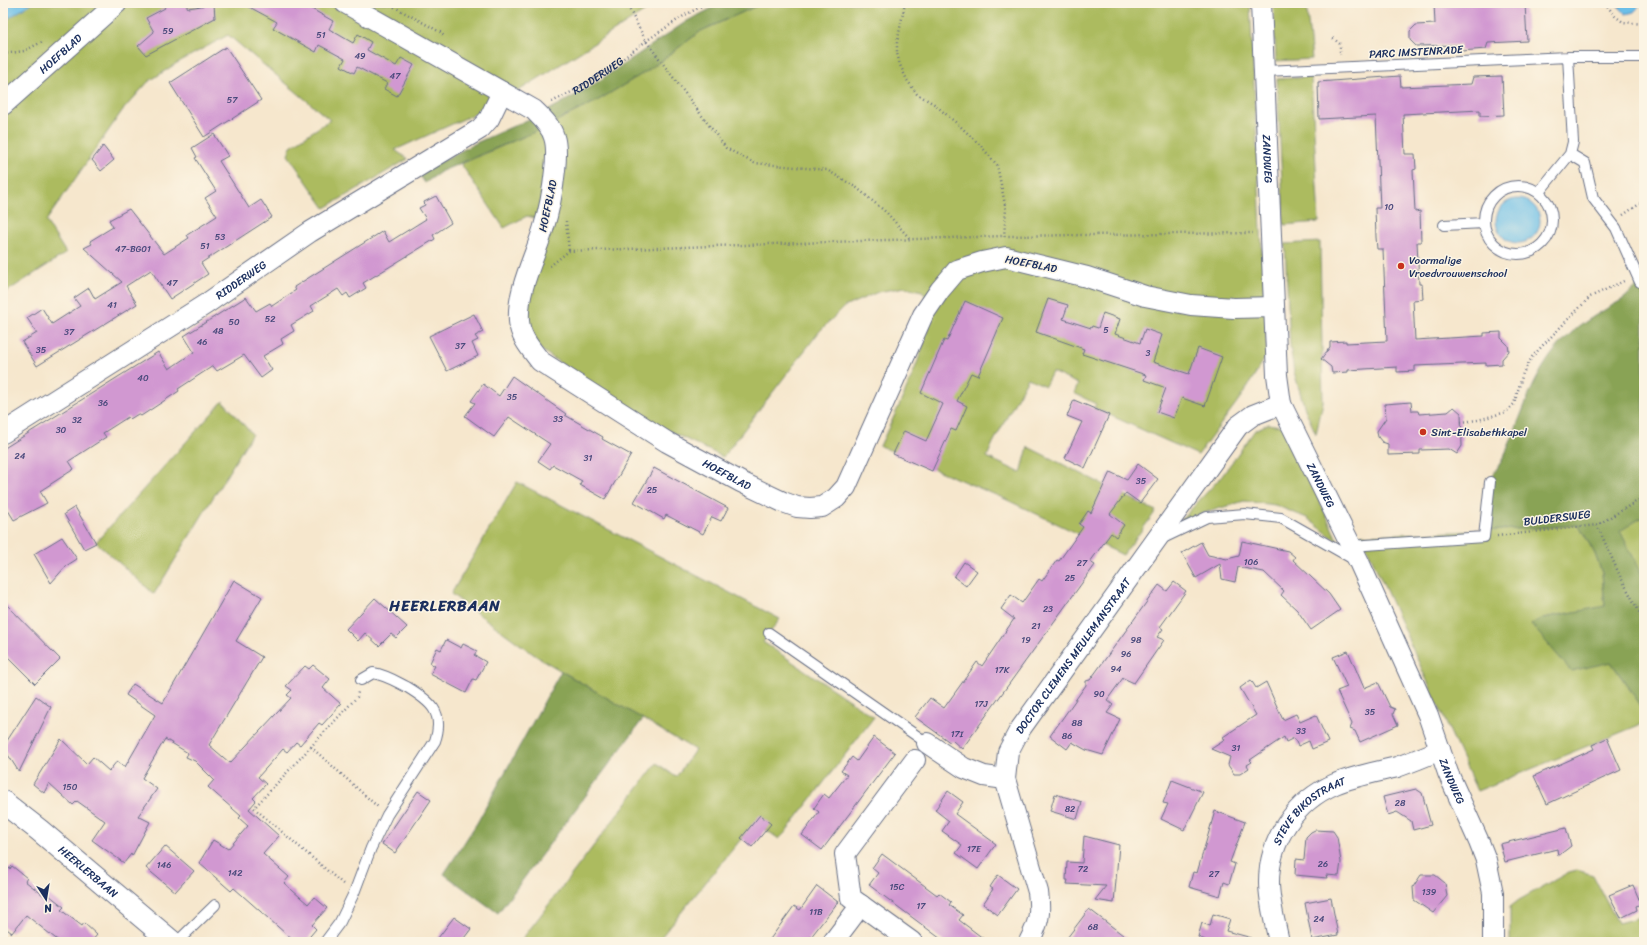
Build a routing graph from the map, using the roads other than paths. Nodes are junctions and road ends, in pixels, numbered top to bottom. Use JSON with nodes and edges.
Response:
{"nodes":[{"id":1,"x":117,"y":3,"type":"edge"},
{"id":2,"x":345,"y":3,"type":"edge"},
{"id":3,"x":1261,"y":3,"type":"edge"},
{"id":4,"x":1568,"y":57,"type":"junction"},
{"id":5,"x":1644,"y":57,"type":"edge"},
{"id":6,"x":1264,"y":71,"type":"junction"},
{"id":7,"x":502,"y":92,"type":"junction"},
{"id":8,"x":3,"y":105,"type":"edge"},
{"id":9,"x":1570,"y":154,"type":"junction"},
{"id":10,"x":1539,"y":192,"type":"junction"},
{"id":11,"x":1484,"y":223,"type":"junction"},
{"id":12,"x":1444,"y":225,"type":"dead end"},
{"id":13,"x":1639,"y":278,"type":"road end"},
{"id":14,"x":1274,"y":307,"type":"junction"},
{"id":15,"x":1281,"y":404,"type":"junction"},
{"id":16,"x":3,"y":433,"type":"edge"},
{"id":17,"x":1490,"y":482,"type":"dead end"},
{"id":18,"x":1156,"y":541,"type":"junction"},
{"id":19,"x":1355,"y":554,"type":"junction"},
{"id":20,"x":769,"y":633,"type":"dead end"},
{"id":21,"x":361,"y":680,"type":"road end"},
{"id":22,"x":927,"y":743,"type":"joint"},
{"id":23,"x":1440,"y":750,"type":"junction"},
{"id":24,"x":915,"y":760,"type":"dead end"},
{"id":25,"x":1005,"y":778,"type":"junction"},
{"id":26,"x":3,"y":802,"type":"edge"},
{"id":27,"x":215,"y":904,"type":"dead end"},
{"id":28,"x":861,"y":905,"type":"junction"},
{"id":29,"x":172,"y":942,"type":"edge"},
{"id":30,"x":177,"y":942,"type":"edge"},
{"id":31,"x":326,"y":942,"type":"edge"},
{"id":32,"x":833,"y":942,"type":"edge"},
{"id":33,"x":912,"y":942,"type":"edge"},
{"id":34,"x":1029,"y":942,"type":"edge"},
{"id":35,"x":1279,"y":942,"type":"edge"},
{"id":36,"x":1493,"y":942,"type":"edge"}],
"edges":[{"from":1,"to":8,"type":"street","name":"HOEFBLAD"},
{"from":2,"to":7,"type":"street","name":"HOEFBLAD"},
{"from":3,"to":6,"type":"street","name":"ZANDWEG"},
{"from":4,"to":5,"type":"lane","name":"PARC IMSTENRADE"},
{"from":4,"to":6,"type":"lane","name":"PARC IMSTENRADE"},
{"from":4,"to":9,"type":"lane"},
{"from":6,"to":14,"type":"street","name":"ZANDWEG"},
{"from":7,"to":14,"type":"street","name":"HOEFBLAD"},
{"from":7,"to":16,"type":"street","name":"RIDDERWEG"},
{"from":9,"to":10,"type":"lane"},
{"from":9,"to":13,"type":"lane"},
{"from":10,"to":11,"type":"lane"},
{"from":10,"to":11,"type":"lane"},
{"from":11,"to":12,"type":"lane"},
{"from":14,"to":15,"type":"street","name":"ZANDWEG"},
{"from":15,"to":18,"type":"street","name":"DOCTOR CLEMENS MEULEMANSTRAAT"},
{"from":15,"to":19,"type":"street","name":"ZANDWEG"},
{"from":17,"to":19,"type":"lane"},
{"from":18,"to":19,"type":"lane","name":"DOCTOR CLEMENS MEULEMANSTRAAT"},
{"from":18,"to":25,"type":"street","name":"DOCTOR CLEMENS MEULEMANSTRAAT"},
{"from":19,"to":23,"type":"street","name":"ZANDWEG"},
{"from":20,"to":22,"type":"lane"},
{"from":21,"to":31,"type":"lane"},
{"from":22,"to":25,"type":"street"},
{"from":23,"to":35,"type":"street","name":"STEVE BIKOSTRAAT"},
{"from":23,"to":36,"type":"street","name":"ZANDWEG"},
{"from":24,"to":28,"type":"street"},
{"from":25,"to":34,"type":"street","name":"DOCTOR CLEMENS MEULEMANSTRAAT"},
{"from":26,"to":29,"type":"street","name":"HEERLERBAAN"},
{"from":27,"to":30,"type":"lane"},
{"from":28,"to":32,"type":"street"},
{"from":28,"to":33,"type":"street"}]}
